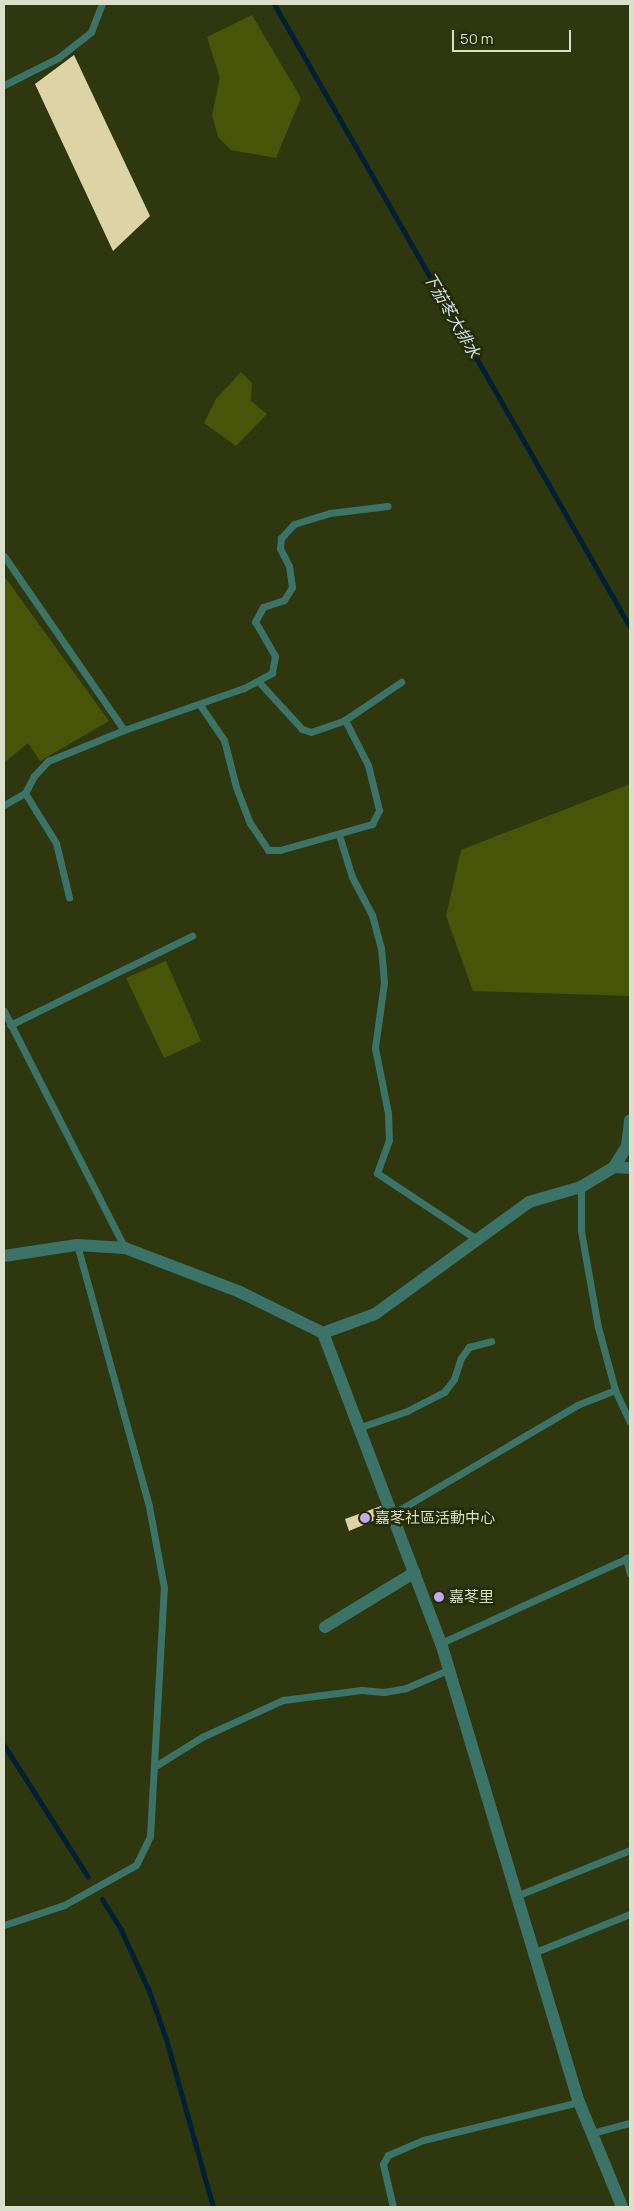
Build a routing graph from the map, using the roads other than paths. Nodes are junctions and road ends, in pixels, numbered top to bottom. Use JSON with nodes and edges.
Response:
{"nodes":[{"id":1,"x":102,"y":4,"type":"edge"},
{"id":2,"x":4,"y":85,"type":"edge"},
{"id":3,"x":388,"y":506,"type":"dead end"},
{"id":4,"x":4,"y":556,"type":"edge"},
{"id":5,"x":258,"y":681,"type":"junction"},
{"id":6,"x":401,"y":682,"type":"dead end"},
{"id":7,"x":200,"y":706,"type":"junction"},
{"id":8,"x":345,"y":720,"type":"junction"},
{"id":9,"x":124,"y":730,"type":"junction"},
{"id":10,"x":25,"y":793,"type":"junction"},
{"id":11,"x":4,"y":805,"type":"edge"},
{"id":12,"x":339,"y":835,"type":"junction"},
{"id":13,"x":69,"y":897,"type":"dead end"},
{"id":14,"x":192,"y":936,"type":"dead end"},
{"id":15,"x":4,"y":1011,"type":"edge"},
{"id":16,"x":10,"y":1025,"type":"junction"},
{"id":17,"x":630,"y":1120,"type":"edge"},
{"id":18,"x":614,"y":1167,"type":"junction"},
{"id":19,"x":630,"y":1168,"type":"edge"},
{"id":20,"x":581,"y":1187,"type":"junction"},
{"id":21,"x":478,"y":1240,"type":"junction"},
{"id":22,"x":77,"y":1245,"type":"junction"},
{"id":23,"x":125,"y":1248,"type":"junction"},
{"id":24,"x":4,"y":1256,"type":"edge"},
{"id":25,"x":323,"y":1333,"type":"junction"},
{"id":26,"x":491,"y":1342,"type":"dead end"},
{"id":27,"x":615,"y":1390,"type":"junction"},
{"id":28,"x":630,"y":1422,"type":"edge"},
{"id":29,"x":357,"y":1428,"type":"junction"},
{"id":30,"x":394,"y":1513,"type":"junction"},
{"id":31,"x":628,"y":1557,"type":"edge"},
{"id":32,"x":416,"y":1572,"type":"junction"},
{"id":33,"x":630,"y":1574,"type":"edge"},
{"id":34,"x":325,"y":1627,"type":"dead end"},
{"id":35,"x":442,"y":1643,"type":"junction"},
{"id":36,"x":450,"y":1669,"type":"junction"},
{"id":37,"x":157,"y":1765,"type":"junction"},
{"id":38,"x":630,"y":1850,"type":"edge"},
{"id":39,"x":516,"y":1896,"type":"junction"},
{"id":40,"x":630,"y":1914,"type":"edge"},
{"id":41,"x":4,"y":1925,"type":"edge"},
{"id":42,"x":534,"y":1953,"type":"junction"},
{"id":43,"x":579,"y":2102,"type":"junction"},
{"id":44,"x":630,"y":2123,"type":"edge"},
{"id":45,"x":592,"y":2133,"type":"junction"},
{"id":46,"x":393,"y":2207,"type":"edge"},
{"id":47,"x":622,"y":2207,"type":"edge"}],
"edges":[{"from":1,"to":2,"type":"lane"},
{"from":3,"to":5,"type":"lane"},
{"from":4,"to":9,"type":"lane"},
{"from":5,"to":7,"type":"lane"},
{"from":5,"to":8,"type":"lane"},
{"from":6,"to":8,"type":"lane"},
{"from":7,"to":9,"type":"lane"},
{"from":7,"to":12,"type":"lane"},
{"from":8,"to":12,"type":"lane"},
{"from":9,"to":10,"type":"lane"},
{"from":10,"to":11,"type":"lane"},
{"from":10,"to":13,"type":"lane"},
{"from":12,"to":21,"type":"lane"},
{"from":14,"to":16,"type":"lane"},
{"from":15,"to":16,"type":"lane"},
{"from":16,"to":23,"type":"lane"},
{"from":17,"to":18,"type":"street"},
{"from":18,"to":19,"type":"street"},
{"from":18,"to":20,"type":"street"},
{"from":20,"to":21,"type":"street"},
{"from":20,"to":27,"type":"lane"},
{"from":21,"to":25,"type":"street"},
{"from":22,"to":23,"type":"street"},
{"from":22,"to":24,"type":"street"},
{"from":22,"to":37,"type":"lane"},
{"from":23,"to":25,"type":"street"},
{"from":25,"to":29,"type":"street"},
{"from":26,"to":29,"type":"lane"},
{"from":27,"to":28,"type":"lane"},
{"from":27,"to":30,"type":"lane"},
{"from":29,"to":30,"type":"street"},
{"from":30,"to":32,"type":"street"},
{"from":31,"to":33,"type":"lane"},
{"from":31,"to":35,"type":"lane"},
{"from":32,"to":34,"type":"street"},
{"from":32,"to":35,"type":"street"},
{"from":35,"to":36,"type":"street"},
{"from":36,"to":37,"type":"lane"},
{"from":36,"to":39,"type":"street"},
{"from":37,"to":41,"type":"lane"},
{"from":38,"to":39,"type":"lane"},
{"from":39,"to":42,"type":"street"},
{"from":40,"to":42,"type":"lane"},
{"from":42,"to":43,"type":"street"},
{"from":43,"to":45,"type":"street"},
{"from":43,"to":46,"type":"lane"},
{"from":44,"to":45,"type":"lane"},
{"from":45,"to":47,"type":"street"}]}
